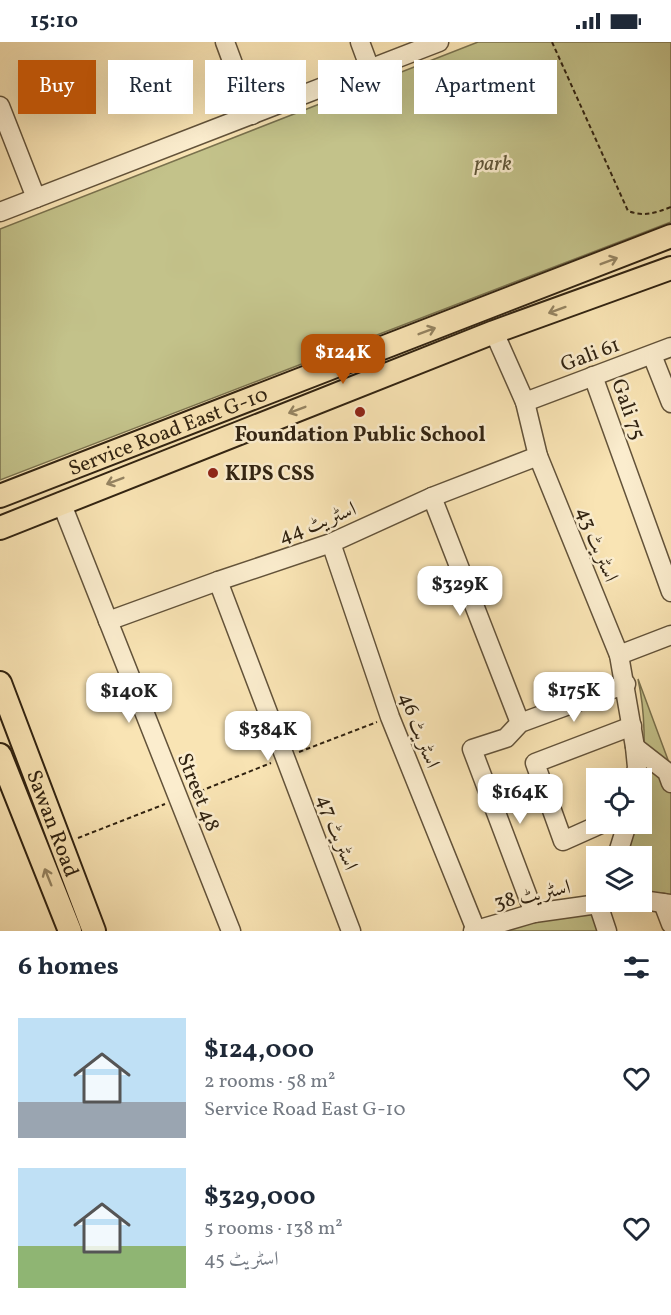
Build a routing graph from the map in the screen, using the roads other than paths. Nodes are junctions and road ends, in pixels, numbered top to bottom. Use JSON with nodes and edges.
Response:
{"nodes":[{"id":1,"x":225,"y":42,"type":"edge"},
{"id":2,"x":360,"y":42,"type":"edge"},
{"id":3,"x":439,"y":42,"type":"edge"},
{"id":4,"x":367,"y":60,"type":"edge"},
{"id":5,"x":393,"y":60,"type":"edge"},
{"id":6,"x":318,"y":89,"type":"edge"},
{"id":7,"x":0,"y":106,"type":"edge"},
{"id":8,"x":252,"y":115,"type":"junction"},
{"id":9,"x":4,"y":129,"type":"edge"},
{"id":10,"x":36,"y":198,"type":"junction"},
{"id":11,"x":0,"y":212,"type":"edge"},
{"id":12,"x":671,"y":236,"type":"edge"},
{"id":13,"x":671,"y":268,"type":"edge"},
{"id":14,"x":494,"y":332,"type":"junction"},
{"id":15,"x":671,"y":347,"type":"edge"},
{"id":16,"x":652,"y":355,"type":"junction"},
{"id":17,"x":593,"y":376,"type":"junction"},
{"id":18,"x":525,"y":402,"type":"junction"},
{"id":19,"x":671,"y":404,"type":"edge"},
{"id":20,"x":538,"y":456,"type":"junction"},
{"id":21,"x":0,"y":496,"type":"edge"},
{"id":22,"x":432,"y":497,"type":"junction"},
{"id":23,"x":61,"y":502,"type":"junction"},
{"id":24,"x":0,"y":528,"type":"edge"},
{"id":25,"x":331,"y":543,"type":"junction"},
{"id":26,"x":218,"y":581,"type":"junction"},
{"id":27,"x":671,"y":592,"type":"edge"},
{"id":28,"x":108,"y":621,"type":"junction"},
{"id":29,"x":671,"y":635,"type":"edge"},
{"id":30,"x":619,"y":656,"type":"junction"},
{"id":31,"x":0,"y":683,"type":"edge"},
{"id":32,"x":626,"y":684,"type":"junction"},
{"id":33,"x":520,"y":723,"type":"junction"},
{"id":34,"x":632,"y":726,"type":"junction"},
{"id":35,"x":635,"y":747,"type":"junction"},
{"id":36,"x":2,"y":765,"type":"edge"},
{"id":37,"x":637,"y":768,"type":"edge"},
{"id":38,"x":671,"y":783,"type":"edge"},
{"id":39,"x":586,"y":831,"type":"edge"},
{"id":40,"x":652,"y":902,"type":"edge"},
{"id":41,"x":667,"y":904,"type":"edge"},
{"id":42,"x":586,"y":905,"type":"edge"},
{"id":43,"x":602,"y":912,"type":"edge"},
{"id":44,"x":534,"y":913,"type":"junction"},
{"id":45,"x":671,"y":924,"type":"edge"},
{"id":46,"x":475,"y":930,"type":"edge"},
{"id":47,"x":70,"y":931,"type":"edge"},
{"id":48,"x":94,"y":931,"type":"edge"},
{"id":49,"x":231,"y":931,"type":"edge"},
{"id":50,"x":351,"y":931,"type":"edge"},
{"id":51,"x":607,"y":931,"type":"edge"}],
"edges":[{"from":1,"to":8,"type":"street"},
{"from":2,"to":4,"type":"street"},
{"from":3,"to":5,"type":"street"},
{"from":6,"to":8,"type":"street"},
{"from":7,"to":9,"type":"street"},
{"from":8,"to":10,"type":"street"},
{"from":9,"to":10,"type":"street"},
{"from":10,"to":11,"type":"street"},
{"from":21,"to":12,"type":"main road","name":"Service Road East G-10","one_way":true},
{"from":13,"to":14,"type":"main road","name":"Service Road East G-10","one_way":true},
{"from":14,"to":18,"type":"street","name":"اسٹریٹ 43"},
{"from":14,"to":23,"type":"main road","name":"Service Road East G-10","one_way":true},
{"from":15,"to":16,"type":"street","name":"Gali 61"},
{"from":16,"to":17,"type":"street","name":"Gali 61"},
{"from":16,"to":19,"type":"street"},
{"from":17,"to":18,"type":"street","name":"Gali 61"},
{"from":17,"to":27,"type":"street","name":"Gali 75"},
{"from":18,"to":20,"type":"street","name":"اسٹریٹ 43"},
{"from":20,"to":22,"type":"street","name":"اسٹریٹ 44"},
{"from":20,"to":30,"type":"street","name":"اسٹریٹ 43"},
{"from":22,"to":25,"type":"street","name":"اسٹریٹ 44"},
{"from":22,"to":33,"type":"street"},
{"from":23,"to":24,"type":"main road","name":"Service Road East G-10"},
{"from":23,"to":28,"type":"street","name":"Street 48"},
{"from":25,"to":26,"type":"street","name":"اسٹریٹ 44"},
{"from":25,"to":46,"type":"street","name":"اسٹریٹ 46"},
{"from":26,"to":28,"type":"street","name":"اسٹریٹ 44"},
{"from":26,"to":50,"type":"street","name":"اسٹریٹ 47"},
{"from":28,"to":49,"type":"street","name":"Street 48"},
{"from":29,"to":30,"type":"street"},
{"from":30,"to":32,"type":"street","name":"اسٹریٹ 43"},
{"from":31,"to":48,"type":"main road","name":"Sawan Road"},
{"from":32,"to":33,"type":"street"},
{"from":32,"to":34,"type":"street","name":"اسٹریٹ 43"},
{"from":33,"to":44,"type":"street"},
{"from":34,"to":35,"type":"street","name":"اسٹریٹ 43"},
{"from":34,"to":39,"type":"street"},
{"from":35,"to":37,"type":"street","name":"اسٹریٹ 43"},
{"from":35,"to":38,"type":"street"},
{"from":47,"to":36,"type":"main road","name":"Sawan Road","one_way":true},
{"from":40,"to":41,"type":"street"},
{"from":41,"to":45,"type":"street"},
{"from":42,"to":44,"type":"street","name":"اسٹریٹ 38"},
{"from":43,"to":51,"type":"street"},
{"from":44,"to":46,"type":"street","name":"اسٹریٹ 38"}]}
